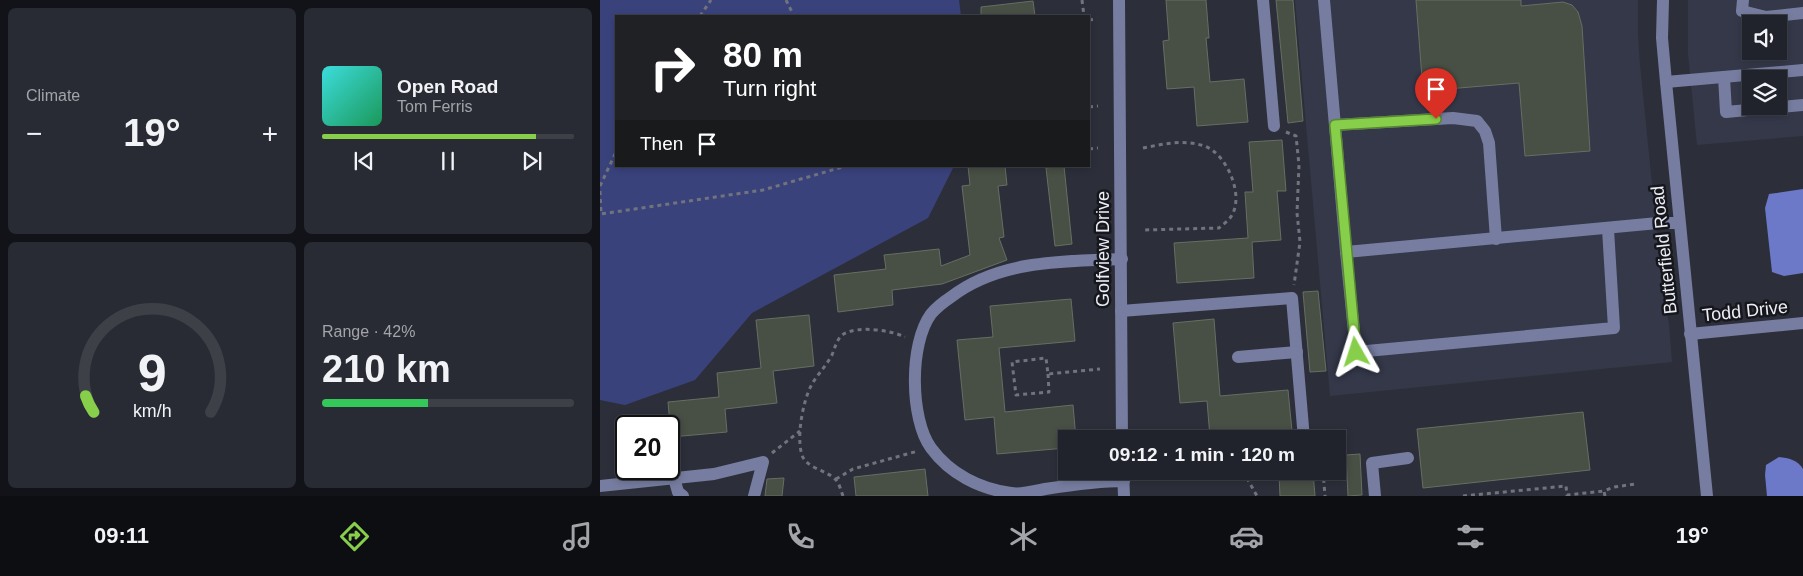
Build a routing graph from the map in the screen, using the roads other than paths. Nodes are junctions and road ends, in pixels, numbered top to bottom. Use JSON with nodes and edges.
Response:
{"nodes":[{"id":1,"x":1119,"y":0,"type":"edge"},
{"id":2,"x":1262,"y":0,"type":"edge"},
{"id":3,"x":1324,"y":0,"type":"edge"},
{"id":4,"x":1663,"y":0,"type":"edge"},
{"id":5,"x":1743,"y":0,"type":"edge"},
{"id":6,"x":1803,"y":13,"type":"edge"},
{"id":7,"x":1803,"y":70,"type":"edge"},
{"id":8,"x":1724,"y":77,"type":"junction"},
{"id":9,"x":1666,"y":82,"type":"junction"},
{"id":10,"x":1803,"y":105,"type":"edge"},
{"id":11,"x":1335,"y":125,"type":"junction"},
{"id":12,"x":1274,"y":126,"type":"road end"},
{"id":13,"x":1679,"y":223,"type":"junction"},
{"id":14,"x":1608,"y":229,"type":"junction"},
{"id":15,"x":1496,"y":239,"type":"junction"},
{"id":16,"x":1346,"y":252,"type":"junction"},
{"id":17,"x":1122,"y":259,"type":"junction"},
{"id":18,"x":1121,"y":311,"type":"junction"},
{"id":19,"x":1803,"y":322,"type":"edge"},
{"id":20,"x":1690,"y":334,"type":"junction"},
{"id":21,"x":1297,"y":352,"type":"junction"},
{"id":22,"x":1238,"y":358,"type":"dead end"},
{"id":23,"x":1122,"y":430,"type":"edge"},
{"id":24,"x":1303,"y":430,"type":"edge"},
{"id":25,"x":1408,"y":458,"type":"dead end"},
{"id":26,"x":680,"y":477,"type":"edge"},
{"id":27,"x":656,"y":480,"type":"edge"},
{"id":28,"x":675,"y":480,"type":"edge"},
{"id":29,"x":1106,"y":480,"type":"edge"},
{"id":30,"x":1124,"y":480,"type":"edge"},
{"id":31,"x":600,"y":486,"type":"edge"},
{"id":32,"x":680,"y":495,"type":"edge"},
{"id":33,"x":754,"y":496,"type":"edge"},
{"id":34,"x":1124,"y":496,"type":"edge"},
{"id":35,"x":1376,"y":496,"type":"edge"},
{"id":36,"x":1707,"y":496,"type":"edge"}],
"edges":[{"from":1,"to":17,"type":"street","name":"Golfview Drive"},
{"from":2,"to":12,"type":"street"},
{"from":3,"to":11,"type":"street"},
{"from":4,"to":9,"type":"street","name":"Butterfield Road"},
{"from":5,"to":6,"type":"street"},
{"from":7,"to":8,"type":"street"},
{"from":8,"to":9,"type":"street"},
{"from":8,"to":10,"type":"street"},
{"from":9,"to":13,"type":"street","name":"Butterfield Road"},
{"from":11,"to":15,"type":"street"},
{"from":11,"to":16,"type":"street"},
{"from":13,"to":14,"type":"street"},
{"from":13,"to":20,"type":"street","name":"Butterfield Road"},
{"from":14,"to":15,"type":"street"},
{"from":14,"to":16,"type":"street"},
{"from":15,"to":16,"type":"street"},
{"from":17,"to":18,"type":"street","name":"Golfview Drive"},
{"from":17,"to":29,"type":"street"},
{"from":18,"to":21,"type":"street"},
{"from":18,"to":23,"type":"street","name":"Golfview Drive"},
{"from":19,"to":20,"type":"street","name":"Todd Drive"},
{"from":20,"to":36,"type":"street","name":"Butterfield Road"},
{"from":21,"to":22,"type":"street"},
{"from":21,"to":24,"type":"street"},
{"from":25,"to":35,"type":"street"},
{"from":26,"to":33,"type":"street"},
{"from":27,"to":31,"type":"street"},
{"from":28,"to":32,"type":"street"},
{"from":30,"to":34,"type":"street"}]}
